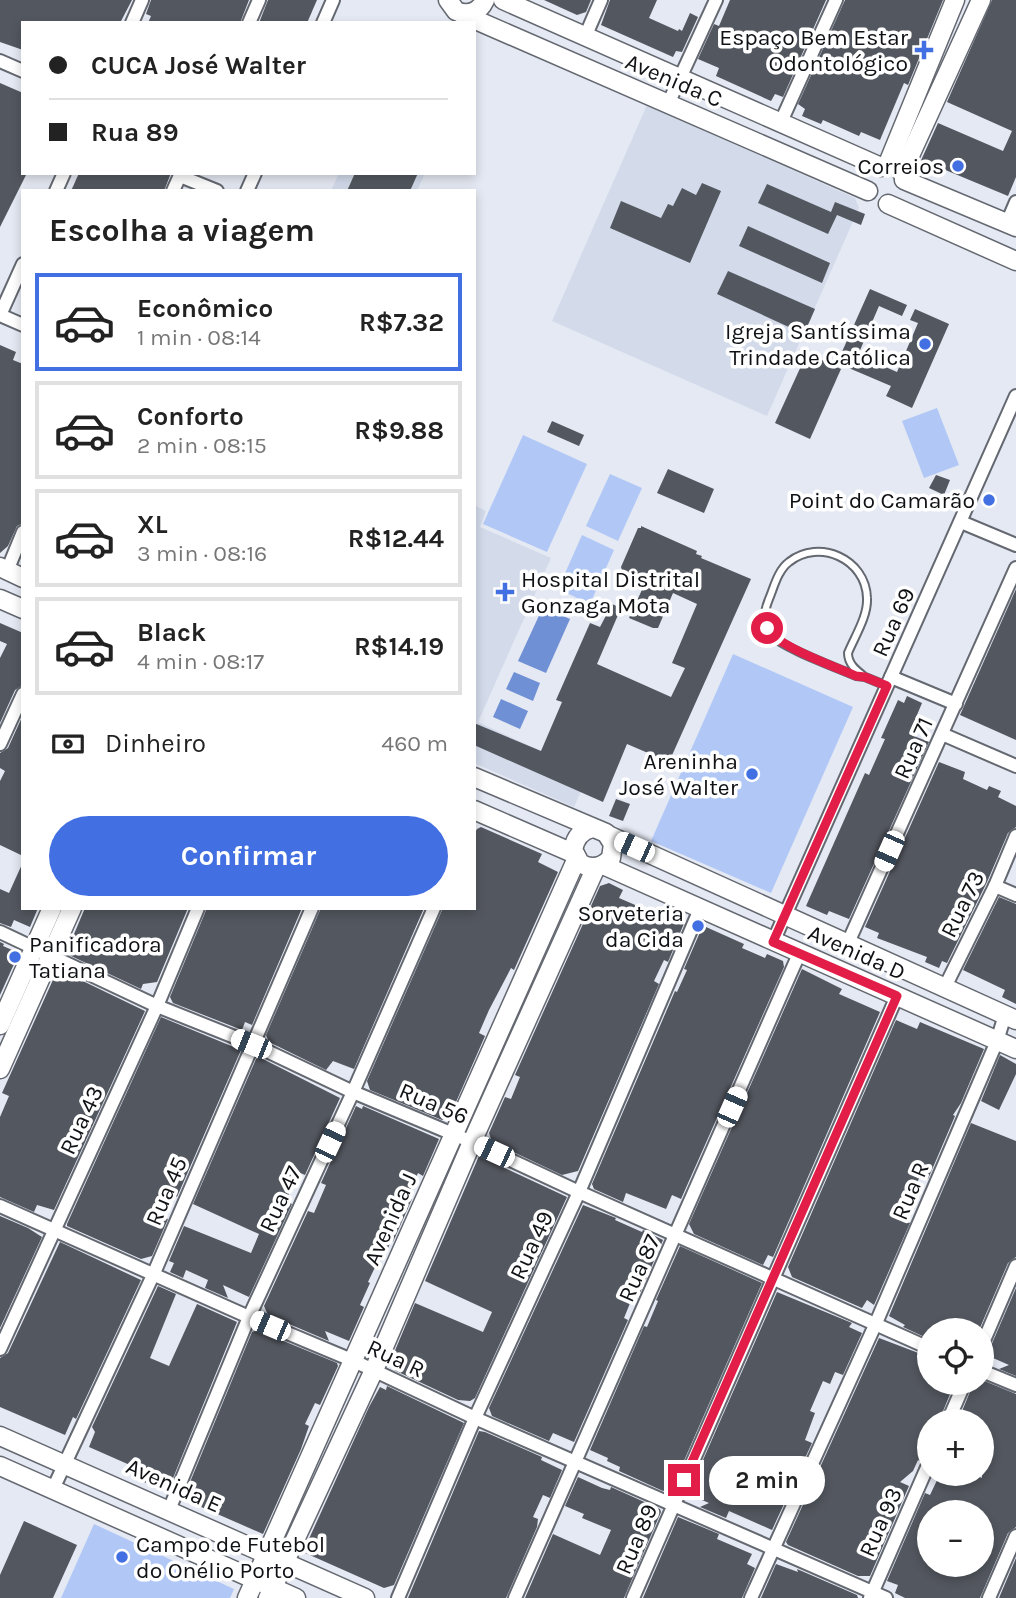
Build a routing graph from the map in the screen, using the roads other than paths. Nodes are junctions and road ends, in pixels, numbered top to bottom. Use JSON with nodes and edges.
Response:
{"nodes":[{"id":1,"x":142,"y":0,"type":"edge"},
{"id":2,"x":259,"y":0,"type":"edge"},
{"id":3,"x":333,"y":0,"type":"edge"},
{"id":4,"x":485,"y":0,"type":"edge"},
{"id":5,"x":503,"y":0,"type":"edge"},
{"id":6,"x":601,"y":0,"type":"edge"},
{"id":7,"x":716,"y":0,"type":"edge"},
{"id":8,"x":836,"y":0,"type":"edge"},
{"id":9,"x":955,"y":0,"type":"edge"},
{"id":10,"x":981,"y":0,"type":"edge"},
{"id":11,"x":449,"y":5,"type":"edge"},
{"id":12,"x":133,"y":21,"type":"edge"},
{"id":13,"x":250,"y":21,"type":"edge"},
{"id":14,"x":324,"y":21,"type":"edge"},
{"id":15,"x":585,"y":37,"type":"junction"},
{"id":16,"x":0,"y":61,"type":"edge"},
{"id":17,"x":21,"y":70,"type":"edge"},
{"id":18,"x":679,"y":80,"type":"junction"},
{"id":19,"x":668,"y":104,"type":"junction"},
{"id":20,"x":780,"y":124,"type":"junction"},
{"id":21,"x":893,"y":171,"type":"junction"},
{"id":22,"x":183,"y":175,"type":"edge"},
{"id":23,"x":213,"y":189,"type":"edge"},
{"id":24,"x":867,"y":191,"type":"junction"},
{"id":25,"x":1016,"y":202,"type":"edge"},
{"id":26,"x":888,"y":204,"type":"junction"},
{"id":27,"x":1011,"y":225,"type":"edge"},
{"id":28,"x":1016,"y":261,"type":"edge"},
{"id":29,"x":21,"y":268,"type":"edge"},
{"id":30,"x":0,"y":315,"type":"edge"},
{"id":31,"x":21,"y":324,"type":"edge"},
{"id":32,"x":1016,"y":396,"type":"edge"},
{"id":33,"x":961,"y":522,"type":"junction"},
{"id":34,"x":21,"y":538,"type":"edge"},
{"id":35,"x":1016,"y":545,"type":"edge"},
{"id":36,"x":1016,"y":568,"type":"edge"},
{"id":37,"x":10,"y":572,"type":"edge"},
{"id":38,"x":0,"y":599,"type":"edge"},
{"id":39,"x":21,"y":608,"type":"edge"},
{"id":40,"x":865,"y":677,"type":"junction"},
{"id":41,"x":889,"y":681,"type":"junction"},
{"id":42,"x":21,"y":698,"type":"edge"},
{"id":43,"x":956,"y":704,"type":"junction"},
{"id":44,"x":942,"y":734,"type":"junction"},
{"id":45,"x":0,"y":744,"type":"edge"},
{"id":46,"x":1016,"y":766,"type":"edge"},
{"id":47,"x":476,"y":779,"type":"edge"},
{"id":48,"x":476,"y":812,"type":"edge"},
{"id":49,"x":601,"y":832,"type":"junction"},
{"id":50,"x":1016,"y":836,"type":"edge"},
{"id":51,"x":576,"y":856,"type":"junction"},
{"id":52,"x":600,"y":866,"type":"junction"},
{"id":53,"x":995,"y":886,"type":"junction"},
{"id":54,"x":1016,"y":895,"type":"edge"},
{"id":55,"x":699,"y":909,"type":"junction"},
{"id":56,"x":52,"y":910,"type":"edge"},
{"id":57,"x":71,"y":910,"type":"edge"},
{"id":58,"x":197,"y":910,"type":"edge"},
{"id":59,"x":311,"y":910,"type":"edge"},
{"id":60,"x":433,"y":910,"type":"edge"},
{"id":61,"x":785,"y":916,"type":"junction"},
{"id":62,"x":0,"y":932,"type":"edge"},
{"id":63,"x":773,"y":942,"type":"junction"},
{"id":64,"x":847,"y":945,"type":"junction"},
{"id":65,"x":43,"y":951,"type":"junction"},
{"id":66,"x":799,"y":954,"type":"junction"},
{"id":67,"x":944,"y":989,"type":"junction"},
{"id":68,"x":897,"y":996,"type":"junction"},
{"id":69,"x":157,"y":1006,"type":"junction"},
{"id":70,"x":1010,"y":1018,"type":"edge"},
{"id":71,"x":0,"y":1025,"type":"edge"},
{"id":72,"x":998,"y":1041,"type":"junction"},
{"id":73,"x":251,"y":1044,"type":"junction"},
{"id":74,"x":1016,"y":1049,"type":"edge"},
{"id":75,"x":0,"y":1069,"type":"edge"},
{"id":76,"x":353,"y":1092,"type":"junction"},
{"id":77,"x":453,"y":1134,"type":"junction"},
{"id":78,"x":472,"y":1142,"type":"junction"},
{"id":79,"x":579,"y":1192,"type":"junction"},
{"id":80,"x":0,"y":1206,"type":"edge"},
{"id":81,"x":54,"y":1228,"type":"junction"},
{"id":82,"x":676,"y":1235,"type":"junction"},
{"id":83,"x":1016,"y":1266,"type":"edge"},
{"id":84,"x":153,"y":1273,"type":"junction"},
{"id":85,"x":774,"y":1278,"type":"junction"},
{"id":86,"x":249,"y":1317,"type":"junction"},
{"id":87,"x":994,"y":1318,"type":"edge"},
{"id":88,"x":876,"y":1323,"type":"junction"},
{"id":89,"x":917,"y":1342,"type":"edge"},
{"id":90,"x":0,"y":1349,"type":"edge"},
{"id":91,"x":354,"y":1361,"type":"junction"},
{"id":92,"x":374,"y":1370,"type":"junction"},
{"id":93,"x":994,"y":1376,"type":"edge"},
{"id":94,"x":1016,"y":1385,"type":"edge"},
{"id":95,"x":475,"y":1418,"type":"junction"},
{"id":96,"x":0,"y":1436,"type":"edge"},
{"id":97,"x":575,"y":1462,"type":"junction"},
{"id":98,"x":64,"y":1463,"type":"junction"},
{"id":99,"x":0,"y":1466,"type":"edge"},
{"id":100,"x":919,"y":1486,"type":"edge"},
{"id":101,"x":53,"y":1489,"type":"junction"},
{"id":102,"x":673,"y":1506,"type":"junction"},
{"id":103,"x":169,"y":1510,"type":"junction"},
{"id":104,"x":1016,"y":1536,"type":"edge"},
{"id":105,"x":773,"y":1549,"type":"junction"},
{"id":106,"x":266,"y":1554,"type":"junction"},
{"id":107,"x":285,"y":1561,"type":"junction"},
{"id":108,"x":255,"y":1579,"type":"junction"},
{"id":109,"x":271,"y":1593,"type":"edge"},
{"id":110,"x":871,"y":1595,"type":"edge"},
{"id":111,"x":247,"y":1598,"type":"edge"},
{"id":112,"x":296,"y":1598,"type":"edge"},
{"id":113,"x":365,"y":1598,"type":"edge"},
{"id":114,"x":398,"y":1598,"type":"edge"},
{"id":115,"x":515,"y":1598,"type":"edge"},
{"id":116,"x":633,"y":1598,"type":"edge"},
{"id":117,"x":751,"y":1598,"type":"edge"},
{"id":118,"x":886,"y":1598,"type":"edge"},
{"id":119,"x":989,"y":1598,"type":"edge"}],
"edges":[{"from":1,"to":12,"type":"street"},
{"from":2,"to":13,"type":"street"},
{"from":3,"to":14,"type":"street"},
{"from":4,"to":11,"type":"street"},
{"from":5,"to":15,"type":"street","name":"Avenida C"},
{"from":6,"to":15,"type":"street"},
{"from":7,"to":18,"type":"street"},
{"from":8,"to":20,"type":"street"},
{"from":9,"to":21,"type":"street"},
{"from":10,"to":21,"type":"street"},
{"from":11,"to":19,"type":"street","name":"Avenida C"},
{"from":15,"to":18,"type":"street","name":"Avenida C"},
{"from":16,"to":17,"type":"street"},
{"from":18,"to":19,"type":"street"},
{"from":18,"to":20,"type":"street","name":"Avenida C"},
{"from":19,"to":24,"type":"street","name":"Avenida C"},
{"from":20,"to":21,"type":"street","name":"Avenida C"},
{"from":21,"to":24,"type":"street"},
{"from":21,"to":26,"type":"street"},
{"from":21,"to":27,"type":"street","name":"Avenida C"},
{"from":22,"to":23,"type":"street"},
{"from":24,"to":26,"type":"street"},
{"from":25,"to":27,"type":"street"},
{"from":26,"to":28,"type":"street"},
{"from":29,"to":30,"type":"street"},
{"from":30,"to":31,"type":"street"},
{"from":32,"to":33,"type":"street","name":"Rua 69"},
{"from":33,"to":35,"type":"street"},
{"from":33,"to":41,"type":"street","name":"Rua 69"},
{"from":34,"to":37,"type":"street"},
{"from":36,"to":43,"type":"street","name":"Rua 71"},
{"from":38,"to":39,"type":"street"},
{"from":40,"to":40,"type":"lane"},
{"from":40,"to":41,"type":"lane"},
{"from":41,"to":43,"type":"street"},
{"from":41,"to":61,"type":"street","name":"Rua 69"},
{"from":42,"to":45,"type":"street"},
{"from":43,"to":44,"type":"street","name":"Rua 71"},
{"from":44,"to":46,"type":"street"},
{"from":44,"to":64,"type":"street","name":"Rua 71"},
{"from":47,"to":49,"type":"street","name":"Avenida D"},
{"from":48,"to":51,"type":"street"},
{"from":49,"to":51,"type":"street"},
{"from":49,"to":52,"type":"street"},
{"from":49,"to":61,"type":"street","name":"Avenida D"},
{"from":50,"to":53,"type":"street","name":"Rua 73"},
{"from":51,"to":52,"type":"street"},
{"from":51,"to":77,"type":"street","name":"Avenida J"},
{"from":52,"to":55,"type":"street","name":"Avenida D"},
{"from":52,"to":78,"type":"street","name":"Avenida J"},
{"from":53,"to":54,"type":"street"},
{"from":53,"to":67,"type":"street","name":"Rua 73"},
{"from":55,"to":63,"type":"street","name":"Avenida D"},
{"from":55,"to":79,"type":"street","name":"Rua 49"},
{"from":56,"to":65,"type":"street"},
{"from":57,"to":65,"type":"street"},
{"from":58,"to":69,"type":"street","name":"Rua 43"},
{"from":59,"to":73,"type":"street","name":"Rua 45"},
{"from":60,"to":76,"type":"street","name":"Rua 47"},
{"from":61,"to":63,"type":"street","name":"Rua 69"},
{"from":61,"to":64,"type":"street","name":"Avenida D"},
{"from":62,"to":65,"type":"street","name":"Rua 56"},
{"from":63,"to":66,"type":"street","name":"Avenida D"},
{"from":64,"to":67,"type":"street","name":"Avenida D"},
{"from":65,"to":69,"type":"street","name":"Rua 56"},
{"from":65,"to":71,"type":"street"},
{"from":65,"to":75,"type":"street"},
{"from":66,"to":68,"type":"street","name":"Avenida D"},
{"from":66,"to":82,"type":"street","name":"Rua 87"},
{"from":67,"to":70,"type":"street","name":"Avenida D"},
{"from":68,"to":72,"type":"street","name":"Avenida D"},
{"from":68,"to":85,"type":"street","name":"Rua 89"},
{"from":69,"to":73,"type":"street","name":"Rua 56"},
{"from":69,"to":81,"type":"street","name":"Rua 43"},
{"from":70,"to":72,"type":"street","name":"Rua R"},
{"from":72,"to":74,"type":"street","name":"Avenida D"},
{"from":72,"to":88,"type":"street","name":"Rua R"},
{"from":73,"to":76,"type":"street","name":"Rua 56"},
{"from":73,"to":84,"type":"street","name":"Rua 45"},
{"from":76,"to":77,"type":"street","name":"Rua 56"},
{"from":76,"to":86,"type":"street","name":"Rua 47"},
{"from":77,"to":78,"type":"street","name":"Rua 56"},
{"from":77,"to":91,"type":"street","name":"Avenida J"},
{"from":78,"to":79,"type":"street","name":"Rua 56"},
{"from":78,"to":92,"type":"street","name":"Avenida J"},
{"from":79,"to":82,"type":"street","name":"Rua 56"},
{"from":79,"to":95,"type":"street","name":"Rua 49"},
{"from":80,"to":81,"type":"street","name":"Rua R"},
{"from":81,"to":84,"type":"street","name":"Rua R"},
{"from":81,"to":90,"type":"street","name":"Rua 43"},
{"from":82,"to":85,"type":"street","name":"Rua 56"},
{"from":82,"to":97,"type":"street","name":"Rua 87"},
{"from":83,"to":87,"type":"street"},
{"from":84,"to":86,"type":"street","name":"Rua R"},
{"from":84,"to":98,"type":"street","name":"Rua 45"},
{"from":85,"to":88,"type":"street","name":"Rua 56"},
{"from":85,"to":102,"type":"street","name":"Rua 89"},
{"from":86,"to":91,"type":"street","name":"Rua R"},
{"from":86,"to":103,"type":"street","name":"Rua 47"},
{"from":88,"to":89,"type":"street","name":"Rua 56"},
{"from":88,"to":105,"type":"street","name":"Rua R"},
{"from":91,"to":92,"type":"street","name":"Rua R"},
{"from":91,"to":106,"type":"street","name":"Avenida J"},
{"from":92,"to":95,"type":"street","name":"Rua R"},
{"from":92,"to":107,"type":"street","name":"Avenida J"},
{"from":93,"to":94,"type":"street"},
{"from":95,"to":97,"type":"street","name":"Rua R"},
{"from":95,"to":114,"type":"street","name":"Rua 49"},
{"from":96,"to":98,"type":"street","name":"Avenida E"},
{"from":97,"to":102,"type":"street","name":"Rua R"},
{"from":97,"to":115,"type":"street","name":"Rua 87"},
{"from":98,"to":101,"type":"street","name":"Rua 45"},
{"from":98,"to":103,"type":"street","name":"Avenida E"},
{"from":99,"to":101,"type":"street"},
{"from":100,"to":110,"type":"street","name":"Rua 93"},
{"from":101,"to":108,"type":"street"},
{"from":102,"to":105,"type":"street","name":"Rua R"},
{"from":102,"to":116,"type":"street","name":"Rua 89"},
{"from":103,"to":106,"type":"street","name":"Avenida E"},
{"from":104,"to":119,"type":"street"},
{"from":105,"to":110,"type":"street","name":"Rua R"},
{"from":105,"to":117,"type":"street","name":"Rua R"},
{"from":106,"to":107,"type":"street","name":"Avenida E"},
{"from":106,"to":108,"type":"street","name":"Avenida J"},
{"from":107,"to":109,"type":"street","name":"Avenida J"},
{"from":107,"to":113,"type":"street","name":"Avenida E"},
{"from":108,"to":109,"type":"street"},
{"from":108,"to":111,"type":"street","name":"Avenida J"},
{"from":109,"to":112,"type":"street"},
{"from":110,"to":118,"type":"street","name":"Rua R"}]}
